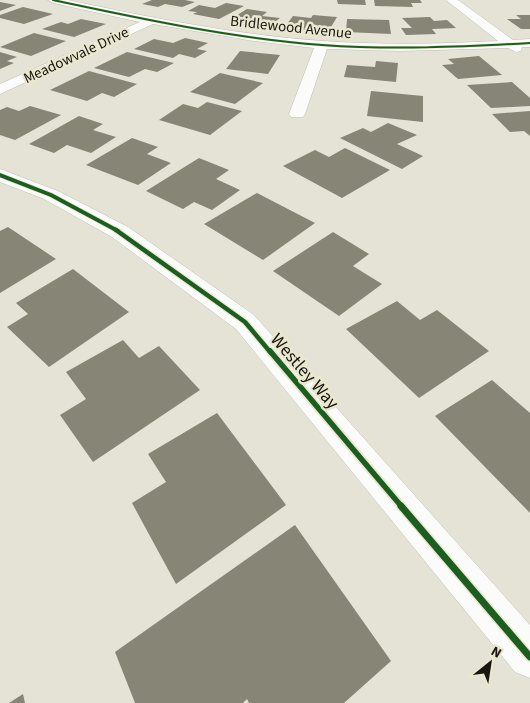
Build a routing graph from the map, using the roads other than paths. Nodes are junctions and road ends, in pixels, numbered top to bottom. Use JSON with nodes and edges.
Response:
{"nodes":[{"id":1,"x":53,"y":0,"type":"edge"},
{"id":2,"x":451,"y":0,"type":"edge"},
{"id":3,"x":151,"y":21,"type":"junction"},
{"id":4,"x":512,"y":44,"type":"junction"},
{"id":5,"x":322,"y":45,"type":"junction"},
{"id":6,"x":527,"y":48,"type":"edge"},
{"id":7,"x":0,"y":90,"type":"edge"},
{"id":8,"x":297,"y":114,"type":"dead end"},
{"id":9,"x":0,"y":175,"type":"edge"},
{"id":10,"x":530,"y":657,"type":"edge"}],
"edges":[{"from":1,"to":3,"type":"street","name":"Bridlewood Avenue"},
{"from":2,"to":4,"type":"street"},
{"from":3,"to":5,"type":"street","name":"Bridlewood Avenue"},
{"from":3,"to":7,"type":"street","name":"Meadowvale Drive"},
{"from":4,"to":5,"type":"street","name":"Bridlewood Avenue"},
{"from":4,"to":6,"type":"street","name":"Bridlewood Avenue"},
{"from":5,"to":8,"type":"street"},
{"from":9,"to":10,"type":"street","name":"Westley Way"}]}
